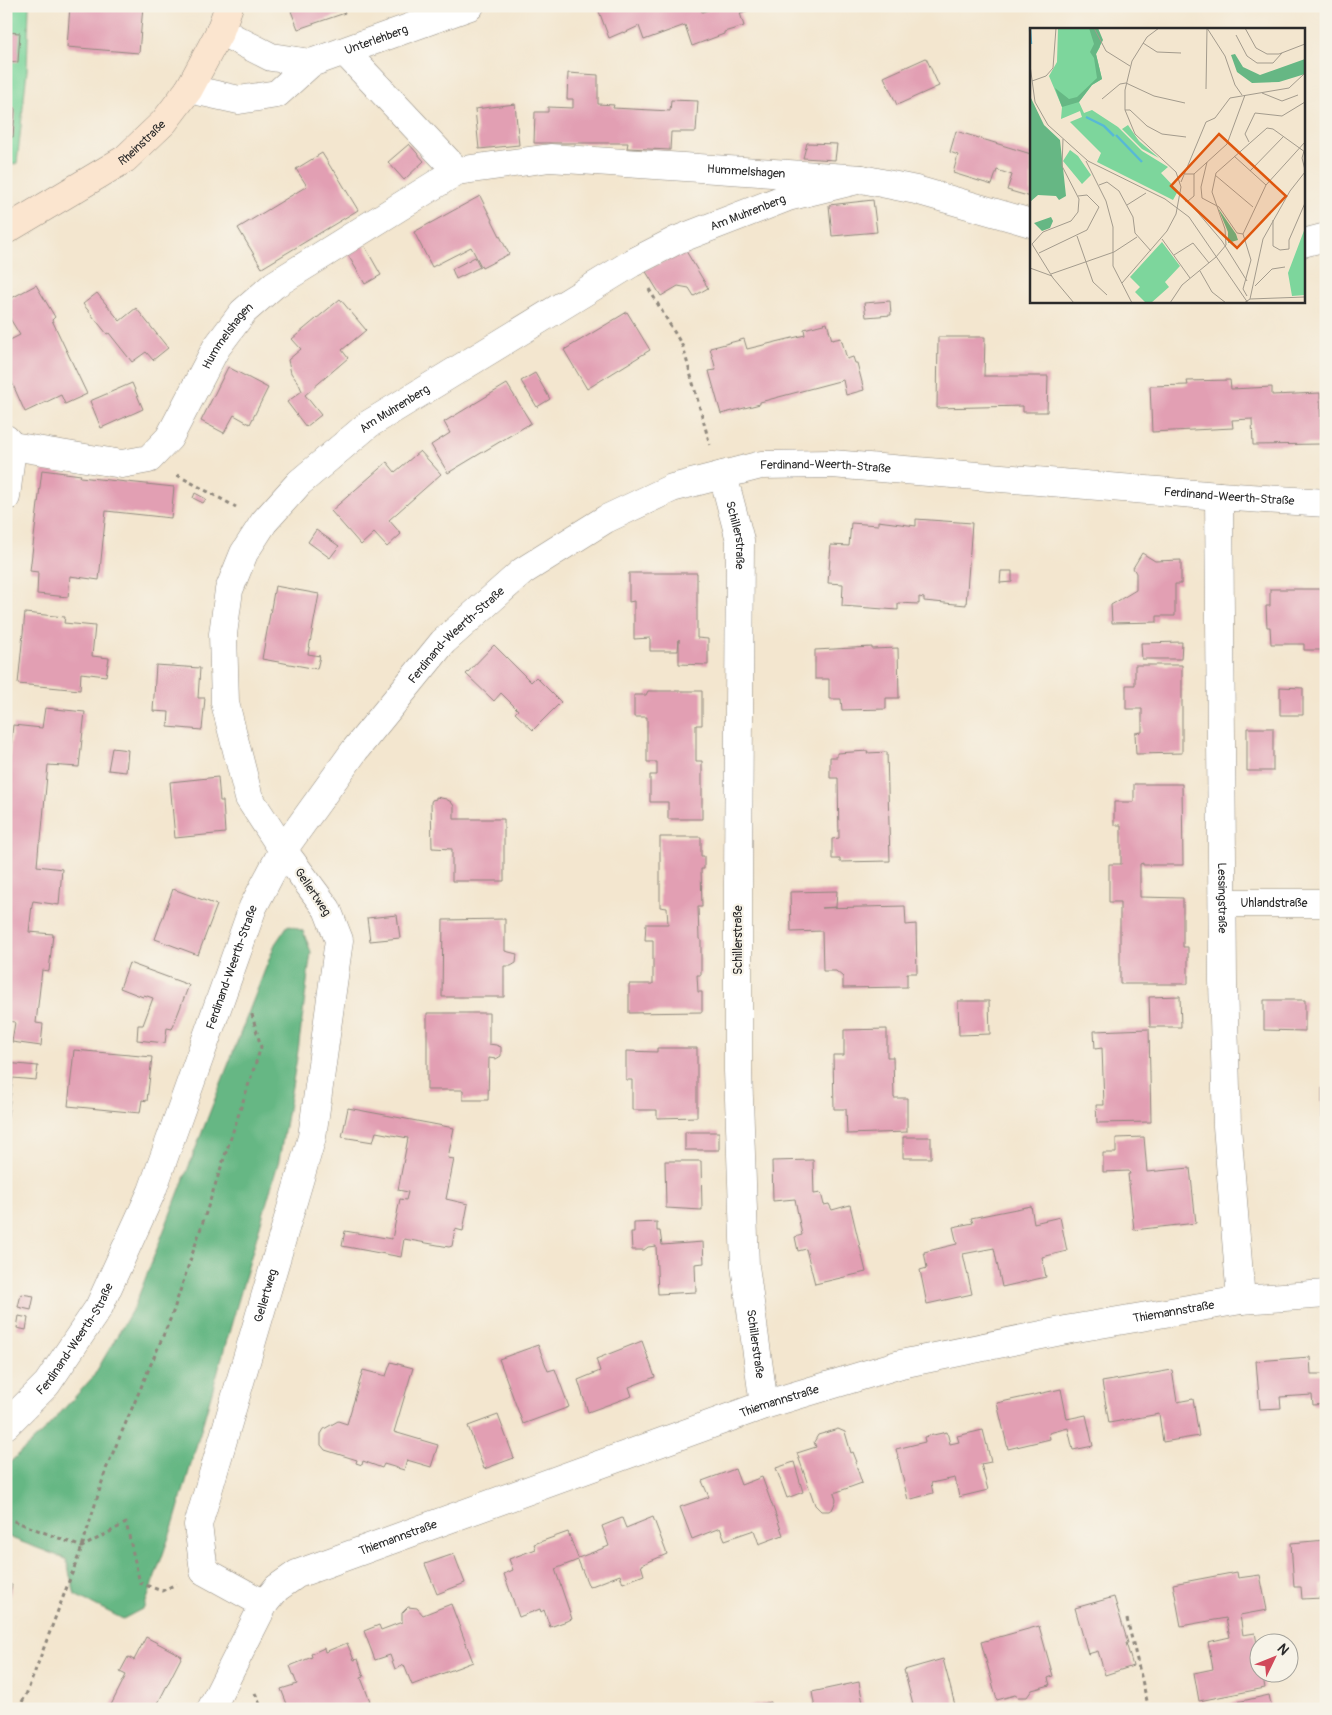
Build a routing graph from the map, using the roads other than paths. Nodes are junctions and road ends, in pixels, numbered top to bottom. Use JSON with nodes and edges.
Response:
{"nodes":[{"id":1,"x":470,"y":6,"type":"edge"},
{"id":2,"x":225,"y":18,"type":"edge"},
{"id":3,"x":345,"y":52,"type":"junction"},
{"id":4,"x":311,"y":63,"type":"junction"},
{"id":5,"x":189,"y":89,"type":"junction"},
{"id":6,"x":457,"y":171,"type":"junction"},
{"id":7,"x":862,"y":179,"type":"junction"},
{"id":8,"x":1030,"y":223,"type":"edge"},
{"id":9,"x":6,"y":230,"type":"edge"},
{"id":10,"x":1326,"y":237,"type":"edge"},
{"id":11,"x":1304,"y":243,"type":"edge"},
{"id":12,"x":9,"y":443,"type":"edge"},
{"id":13,"x":723,"y":475,"type":"junction"},
{"id":14,"x":1219,"y":496,"type":"junction"},
{"id":15,"x":6,"y":497,"type":"edge"},
{"id":16,"x":1326,"y":503,"type":"edge"},
{"id":17,"x":283,"y":850,"type":"junction"},
{"id":18,"x":1223,"y":903,"type":"junction"},
{"id":19,"x":1326,"y":903,"type":"edge"},
{"id":20,"x":1326,"y":1294,"type":"edge"},
{"id":21,"x":1240,"y":1300,"type":"junction"},
{"id":22,"x":764,"y":1405,"type":"junction"},
{"id":23,"x":6,"y":1426,"type":"edge"},
{"id":24,"x":264,"y":1604,"type":"junction"},
{"id":25,"x":211,"y":1709,"type":"edge"}],
"edges":[{"from":1,"to":3,"type":"street","name":"Unterlehberg"},
{"from":2,"to":4,"type":"street","name":"Unterlehberg"},
{"from":2,"to":5,"type":"street","name":"Rheinstraße"},
{"from":3,"to":4,"type":"street","name":"Unterlehberg"},
{"from":3,"to":6,"type":"street"},
{"from":4,"to":5,"type":"street","name":"Unterlehberg"},
{"from":5,"to":9,"type":"street","name":"Rheinstraße"},
{"from":6,"to":7,"type":"street","name":"Hummelshagen"},
{"from":6,"to":12,"type":"street","name":"Hummelshagen"},
{"from":7,"to":8,"type":"street","name":"Hummelshagen"},
{"from":7,"to":17,"type":"street","name":"Am Muhrenberg"},
{"from":10,"to":11,"type":"street"},
{"from":12,"to":15,"type":"street"},
{"from":13,"to":14,"type":"street","name":"Ferdinand-Weerth-Straße"},
{"from":13,"to":17,"type":"street","name":"Ferdinand-Weerth-Straße"},
{"from":13,"to":22,"type":"street","name":"Schillerstraße"},
{"from":14,"to":16,"type":"street","name":"Ferdinand-Weerth-Straße"},
{"from":14,"to":18,"type":"street","name":"Lessingstraße"},
{"from":17,"to":23,"type":"street","name":"Ferdinand-Weerth-Straße"},
{"from":17,"to":24,"type":"street","name":"Gellertweg"},
{"from":18,"to":19,"type":"street","name":"Uhlandstraße"},
{"from":18,"to":21,"type":"street","name":"Lessingstraße"},
{"from":20,"to":21,"type":"street","name":"Thiemannstraße"},
{"from":21,"to":22,"type":"street","name":"Thiemannstraße"},
{"from":22,"to":24,"type":"street","name":"Thiemannstraße"},
{"from":24,"to":25,"type":"street"}]}
